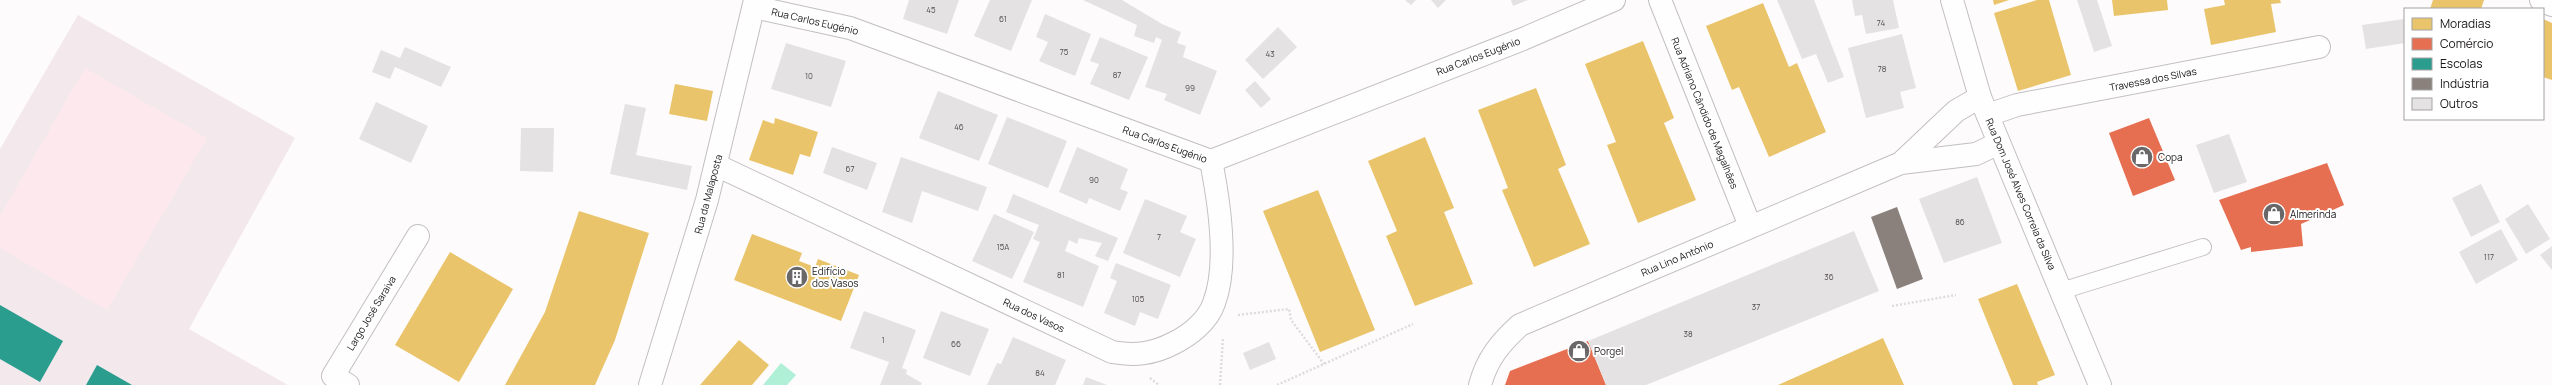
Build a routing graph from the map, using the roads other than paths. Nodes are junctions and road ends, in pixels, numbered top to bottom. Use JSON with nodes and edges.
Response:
{"nodes":[{"id":1,"x":1614,"y":0,"type":"edge"},
{"id":2,"x":1660,"y":0,"type":"edge"},
{"id":3,"x":1952,"y":0,"type":"edge"},
{"id":4,"x":2541,"y":0,"type":"edge"},
{"id":5,"x":755,"y":3,"type":"edge"},
{"id":6,"x":2552,"y":5,"type":"edge"},
{"id":7,"x":2319,"y":47,"type":"dead end"},
{"id":8,"x":1984,"y":106,"type":"junction"},
{"id":9,"x":1998,"y":143,"type":"junction"},
{"id":10,"x":1211,"y":161,"type":"junction"},
{"id":11,"x":1901,"y":163,"type":"junction"},
{"id":12,"x":716,"y":165,"type":"junction"},
{"id":13,"x":1750,"y":226,"type":"junction"},
{"id":14,"x":418,"y":236,"type":"dead end"},
{"id":15,"x":2203,"y":247,"type":"dead end"},
{"id":16,"x":2061,"y":292,"type":"junction"},
{"id":17,"x":348,"y":385,"type":"edge"},
{"id":18,"x":650,"y":385,"type":"edge"},
{"id":19,"x":1480,"y":385,"type":"edge"},
{"id":20,"x":2100,"y":385,"type":"edge"}],
"edges":[{"from":1,"to":10,"type":"street","name":"Rua Carlos Eugénio"},
{"from":2,"to":13,"type":"street","name":"Rua Adriano Cândido de Magalhães"},
{"from":3,"to":8,"type":"street","name":"Rua Dom José Alves Correia da Silva"},
{"from":4,"to":6,"type":"street"},
{"from":5,"to":10,"type":"street","name":"Rua Carlos Eugénio"},
{"from":5,"to":12,"type":"street","name":"Rua da Malaposta"},
{"from":7,"to":8,"type":"street","name":"Travessa dos Silvas"},
{"from":8,"to":9,"type":"street","name":"Rua Dom José Alves Correia da Silva"},
{"from":8,"to":11,"type":"street","name":"Rua Lino António"},
{"from":9,"to":11,"type":"street","name":"Rua Lino António"},
{"from":9,"to":16,"type":"street","name":"Rua Dom José Alves Correia da Silva"},
{"from":10,"to":12,"type":"street","name":"Rua dos Vasos"},
{"from":11,"to":13,"type":"street","name":"Rua Lino António"},
{"from":12,"to":18,"type":"street","name":"Rua da Malaposta"},
{"from":13,"to":19,"type":"street","name":"Rua Lino António"},
{"from":14,"to":17,"type":"street","name":"Largo José Saraiva"},
{"from":15,"to":16,"type":"lane"},
{"from":16,"to":20,"type":"street","name":"Rua Dom José Alves Correia da Silva"}]}
